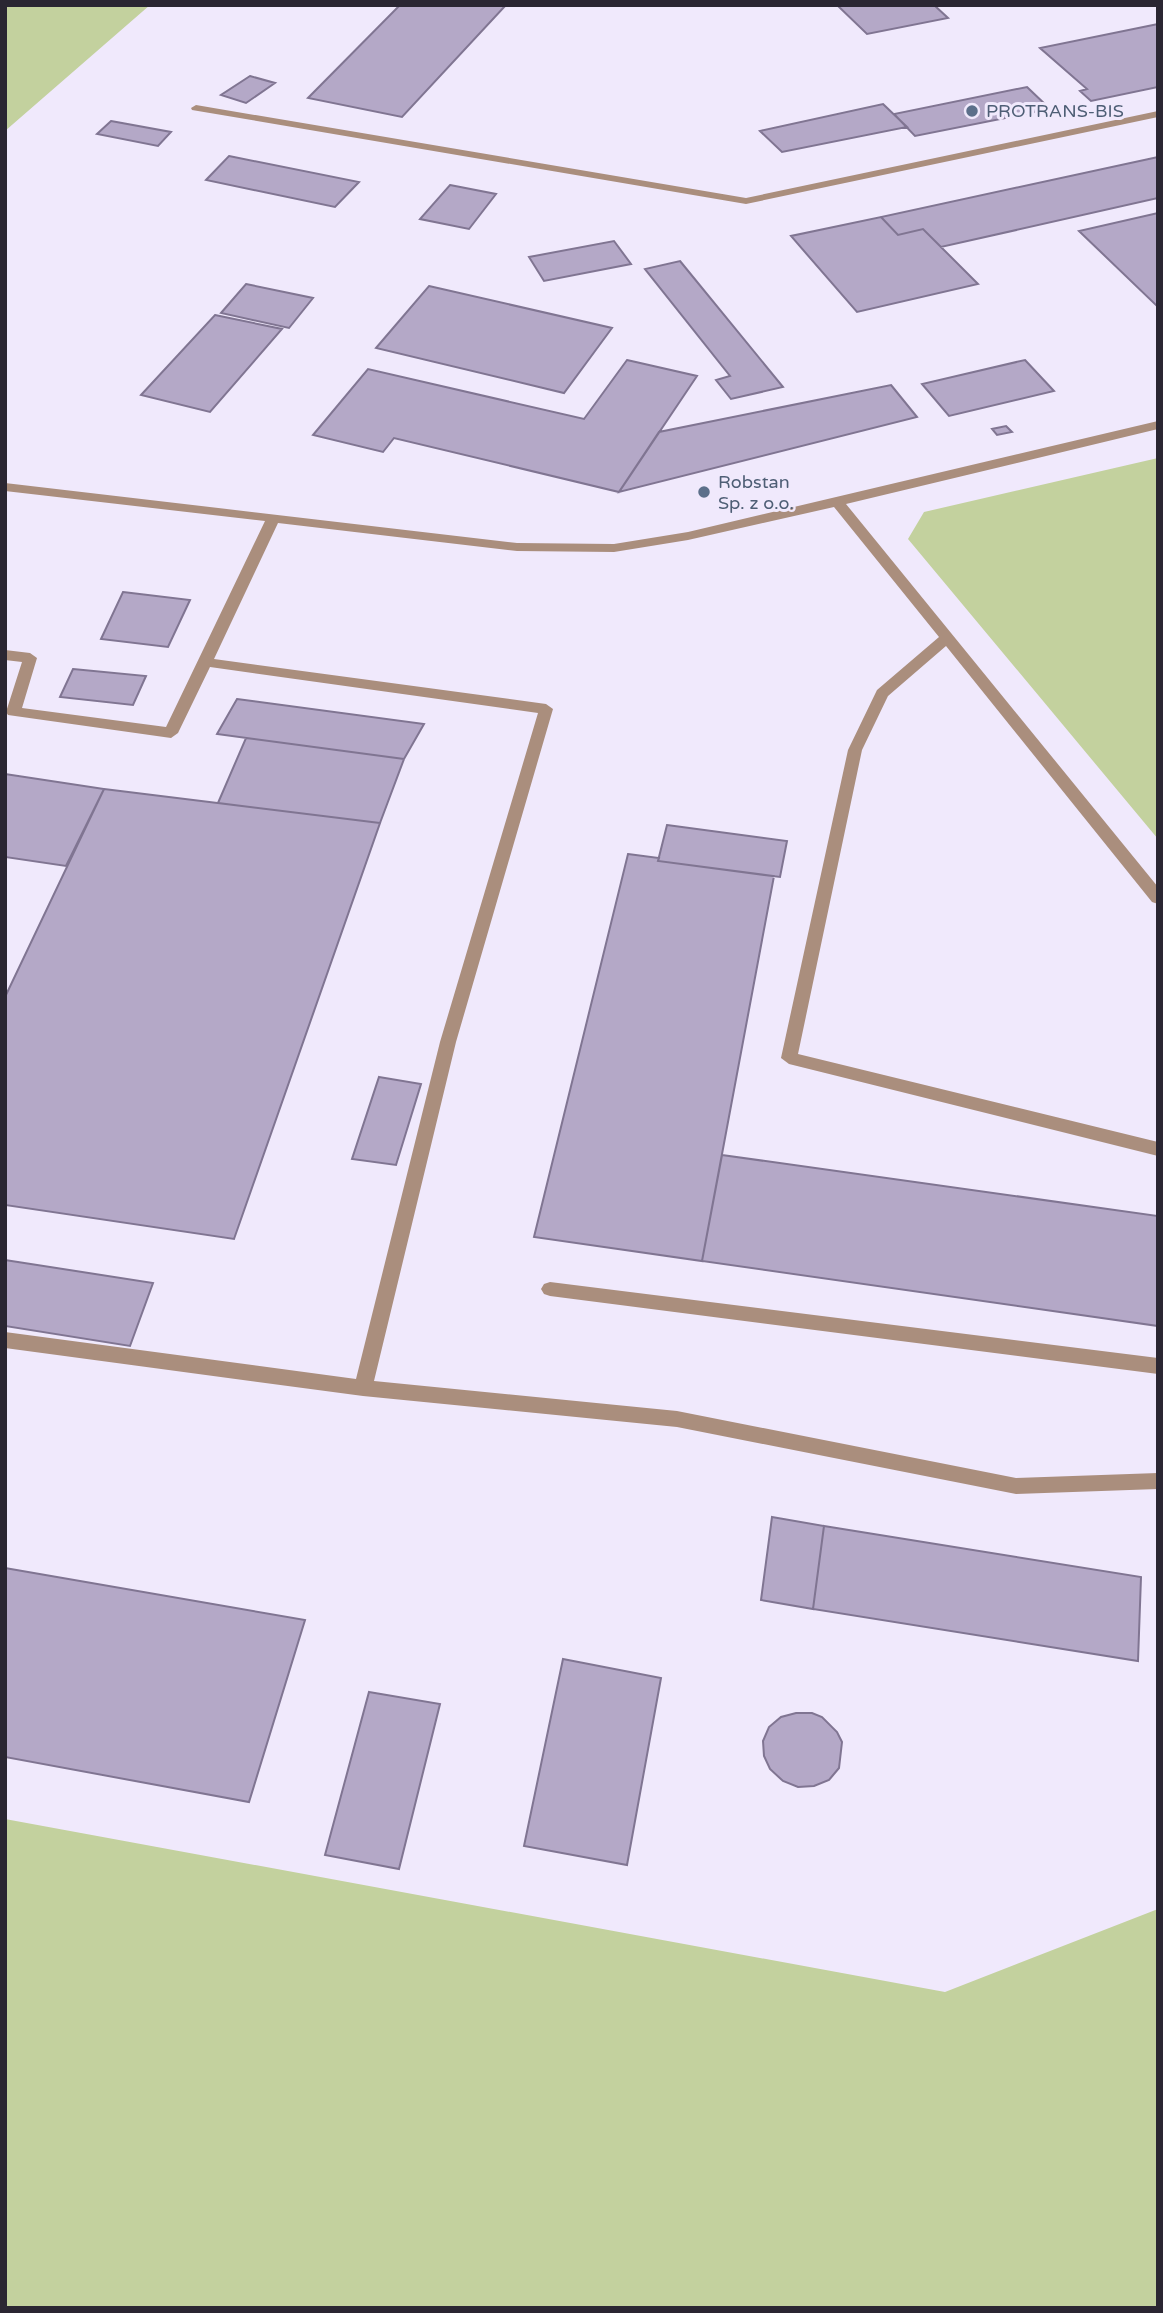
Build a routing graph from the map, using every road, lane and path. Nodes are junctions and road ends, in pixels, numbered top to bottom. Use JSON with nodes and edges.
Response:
{"nodes":[{"id":1,"x":197,"y":108,"type":"dead end"},
{"id":2,"x":1158,"y":114,"type":"edge"},
{"id":3,"x":1158,"y":425,"type":"edge"},
{"id":4,"x":5,"y":487,"type":"edge"},
{"id":5,"x":837,"y":502,"type":"junction"},
{"id":6,"x":273,"y":519,"type":"junction"},
{"id":7,"x":946,"y":638,"type":"junction"},
{"id":8,"x":5,"y":655,"type":"edge"},
{"id":9,"x":205,"y":662,"type":"junction"},
{"id":10,"x":1158,"y":898,"type":"edge"},
{"id":11,"x":1158,"y":1149,"type":"edge"},
{"id":12,"x":550,"y":1289,"type":"dead end"},
{"id":13,"x":5,"y":1340,"type":"edge"},
{"id":14,"x":1158,"y":1367,"type":"edge"},
{"id":15,"x":363,"y":1388,"type":"junction"},
{"id":16,"x":1158,"y":1480,"type":"edge"}],
"edges":[{"from":1,"to":2,"type":"lane"},
{"from":3,"to":5,"type":"lane"},
{"from":4,"to":6,"type":"lane"},
{"from":5,"to":6,"type":"lane"},
{"from":5,"to":7,"type":"lane"},
{"from":6,"to":9,"type":"lane"},
{"from":7,"to":10,"type":"lane"},
{"from":7,"to":11,"type":"lane"},
{"from":8,"to":9,"type":"lane"},
{"from":9,"to":15,"type":"lane"},
{"from":12,"to":14,"type":"lane"},
{"from":13,"to":15,"type":"lane"},
{"from":15,"to":16,"type":"lane"}]}
